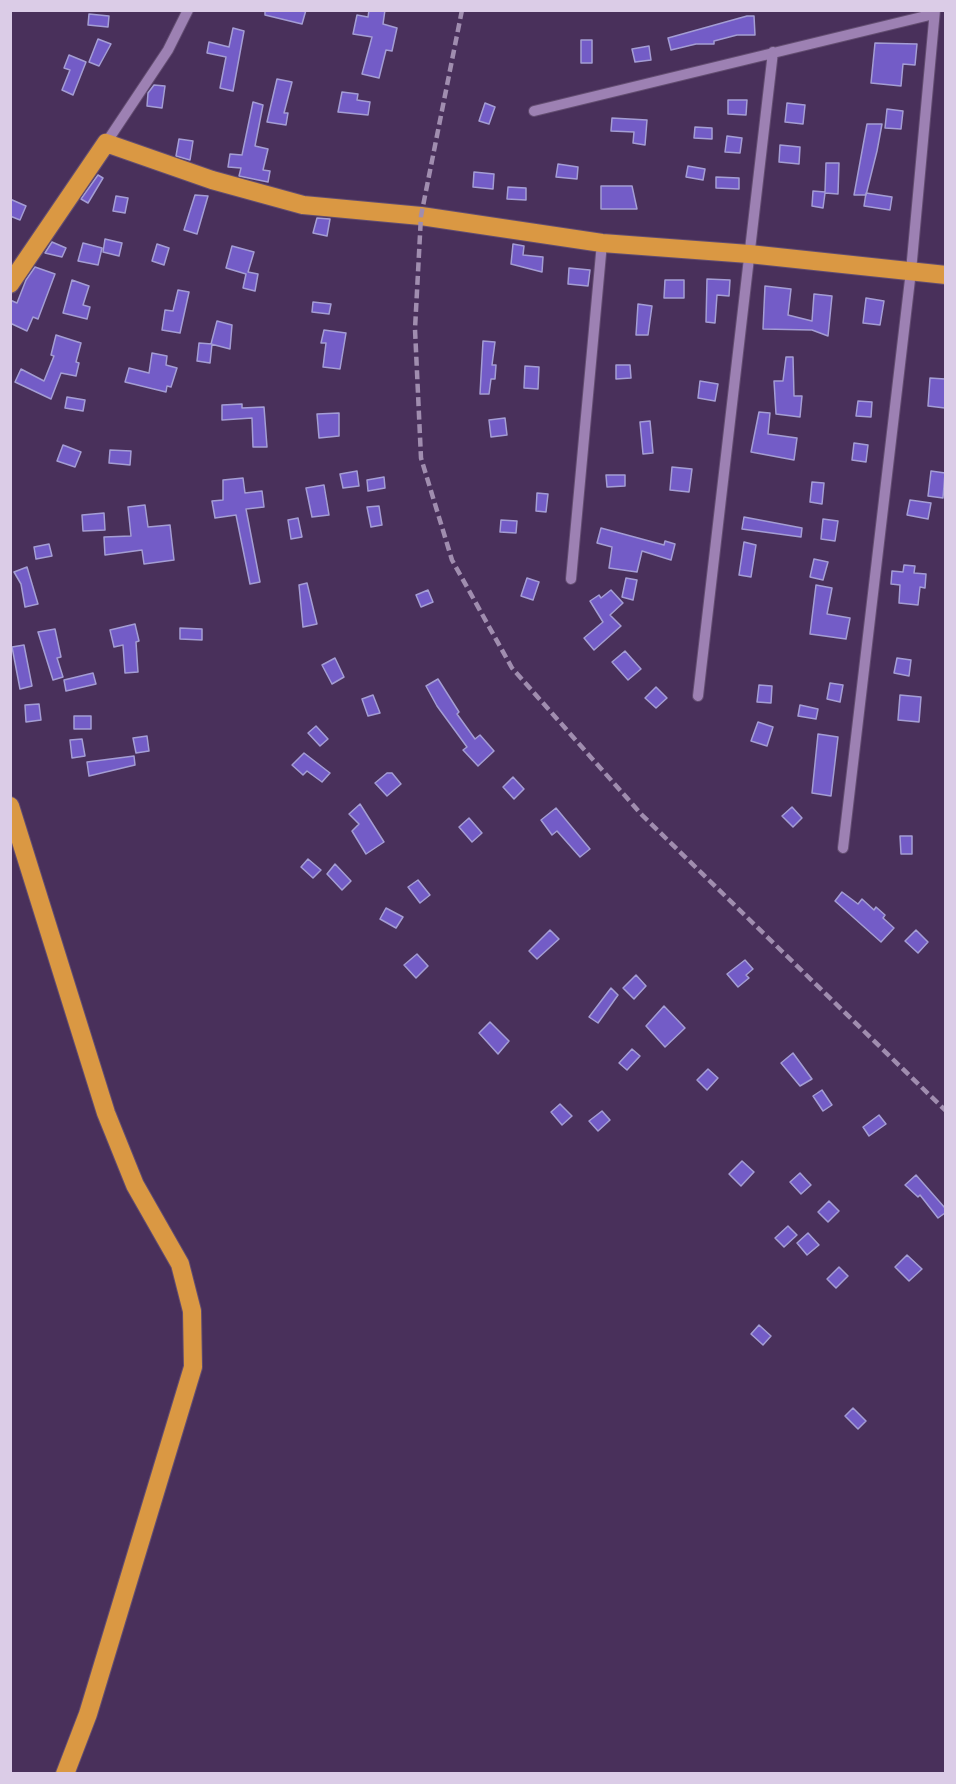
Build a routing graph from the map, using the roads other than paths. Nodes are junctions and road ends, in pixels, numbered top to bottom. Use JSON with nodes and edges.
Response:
{"nodes":[{"id":1,"x":188,"y":10,"type":"edge"},
{"id":2,"x":934,"y":12,"type":"edge"},
{"id":3,"x":773,"y":52,"type":"junction"},
{"id":4,"x":534,"y":111,"type":"dead end"},
{"id":5,"x":106,"y":143,"type":"junction"},
{"id":6,"x":602,"y":243,"type":"junction"},
{"id":7,"x":749,"y":254,"type":"junction"},
{"id":8,"x":911,"y":271,"type":"junction"},
{"id":9,"x":945,"y":275,"type":"edge"},
{"id":10,"x":10,"y":284,"type":"edge"},
{"id":11,"x":571,"y":579,"type":"dead end"},
{"id":12,"x":698,"y":696,"type":"dead end"},
{"id":13,"x":10,"y":806,"type":"edge"},
{"id":14,"x":843,"y":848,"type":"dead end"},
{"id":15,"x":65,"y":1773,"type":"edge"}],
"edges":[{"from":1,"to":5,"type":"street"},
{"from":2,"to":3,"type":"street"},
{"from":2,"to":8,"type":"street"},
{"from":3,"to":4,"type":"street"},
{"from":3,"to":7,"type":"street"},
{"from":5,"to":6,"type":"highway"},
{"from":5,"to":10,"type":"highway"},
{"from":6,"to":7,"type":"highway"},
{"from":6,"to":11,"type":"street"},
{"from":7,"to":8,"type":"highway"},
{"from":7,"to":12,"type":"street"},
{"from":8,"to":9,"type":"highway"},
{"from":8,"to":14,"type":"street"},
{"from":13,"to":15,"type":"highway"}]}
